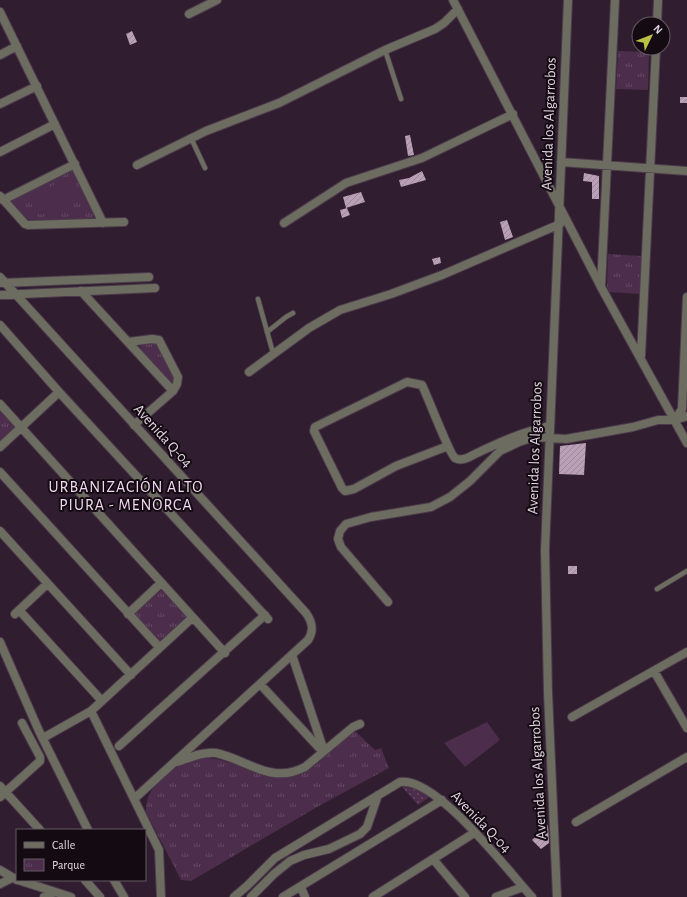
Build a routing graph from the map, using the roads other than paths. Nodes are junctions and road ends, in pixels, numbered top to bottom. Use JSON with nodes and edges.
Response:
{"nodes":[{"id":1,"x":217,"y":0,"type":"edge"},
{"id":2,"x":454,"y":0,"type":"edge"},
{"id":3,"x":568,"y":0,"type":"edge"},
{"id":4,"x":615,"y":0,"type":"edge"},
{"id":5,"x":658,"y":0,"type":"edge"},
{"id":6,"x":458,"y":9,"type":"junction"},
{"id":7,"x":0,"y":12,"type":"edge"},
{"id":8,"x":189,"y":14,"type":"dead end"},
{"id":9,"x":657,"y":16,"type":"edge"},
{"id":10,"x":17,"y":46,"type":"junction"},
{"id":11,"x":385,"y":50,"type":"junction"},
{"id":12,"x":0,"y":55,"type":"edge"},
{"id":13,"x":656,"y":56,"type":"edge"},
{"id":14,"x":37,"y":86,"type":"junction"},
{"id":15,"x":401,"y":99,"type":"dead end"},
{"id":16,"x":0,"y":104,"type":"edge"},
{"id":17,"x":513,"y":114,"type":"junction"},
{"id":18,"x":55,"y":124,"type":"junction"},
{"id":19,"x":191,"y":138,"type":"junction"},
{"id":20,"x":0,"y":152,"type":"edge"},
{"id":21,"x":561,"y":162,"type":"junction"},
{"id":22,"x":75,"y":164,"type":"junction"},
{"id":23,"x":137,"y":165,"type":"dead end"},
{"id":24,"x":608,"y":165,"type":"junction"},
{"id":25,"x":205,"y":168,"type":"dead end"},
{"id":26,"x":650,"y":169,"type":"junction"},
{"id":27,"x":687,"y":170,"type":"edge"},
{"id":28,"x":2,"y":198,"type":"edge"},
{"id":29,"x":560,"y":206,"type":"junction"},
{"id":30,"x":124,"y":222,"type":"dead end"},
{"id":31,"x":103,"y":223,"type":"junction"},
{"id":32,"x":284,"y":223,"type":"dead end"},
{"id":33,"x":560,"y":224,"type":"junction"},
{"id":34,"x":150,"y":277,"type":"dead end"},
{"id":35,"x":2,"y":281,"type":"edge"},
{"id":36,"x":601,"y":287,"type":"junction"},
{"id":37,"x":155,"y":288,"type":"dead end"},
{"id":38,"x":81,"y":291,"type":"junction"},
{"id":39,"x":16,"y":294,"type":"junction"},
{"id":40,"x":0,"y":295,"type":"edge"},
{"id":41,"x":687,"y":297,"type":"edge"},
{"id":42,"x":258,"y":299,"type":"dead end"},
{"id":43,"x":293,"y":313,"type":"dead end"},
{"id":44,"x":0,"y":325,"type":"edge"},
{"id":45,"x":267,"y":332,"type":"junction"},
{"id":46,"x":128,"y":342,"type":"junction"},
{"id":47,"x":273,"y":353,"type":"junction"},
{"id":48,"x":640,"y":356,"type":"junction"},
{"id":49,"x":249,"y":372,"type":"dead end"},
{"id":50,"x":172,"y":391,"type":"junction"},
{"id":51,"x":59,"y":392,"type":"junction"},
{"id":52,"x":0,"y":404,"type":"edge"},
{"id":53,"x":687,"y":416,"type":"edge"},
{"id":54,"x":675,"y":420,"type":"junction"},
{"id":55,"x":134,"y":425,"type":"junction"},
{"id":56,"x":550,"y":426,"type":"junction"},
{"id":57,"x":21,"y":427,"type":"junction"},
{"id":58,"x":549,"y":438,"type":"junction"},
{"id":59,"x":687,"y":442,"type":"edge"},
{"id":60,"x":448,"y":446,"type":"junction"},
{"id":61,"x":0,"y":447,"type":"edge"},
{"id":62,"x":0,"y":472,"type":"edge"},
{"id":63,"x":0,"y":532,"type":"edge"},
{"id":64,"x":687,"y":571,"type":"edge"},
{"id":65,"x":161,"y":583,"type":"junction"},
{"id":66,"x":47,"y":584,"type":"junction"},
{"id":67,"x":657,"y":589,"type":"dead end"},
{"id":68,"x":388,"y":602,"type":"dead end"},
{"id":69,"x":128,"y":614,"type":"junction"},
{"id":70,"x":192,"y":618,"type":"junction"},
{"id":71,"x":0,"y":642,"type":"edge"},
{"id":72,"x":159,"y":647,"type":"junction"},
{"id":73,"x":687,"y":652,"type":"edge"},
{"id":74,"x":225,"y":653,"type":"junction"},
{"id":75,"x":292,"y":655,"type":"junction"},
{"id":76,"x":654,"y":671,"type":"junction"},
{"id":77,"x":130,"y":675,"type":"junction"},
{"id":78,"x":260,"y":684,"type":"junction"},
{"id":79,"x":102,"y":701,"type":"junction"},
{"id":80,"x":91,"y":711,"type":"junction"},
{"id":81,"x":572,"y":717,"type":"dead end"},
{"id":82,"x":22,"y":723,"type":"dead end"},
{"id":83,"x":360,"y":724,"type":"dead end"},
{"id":84,"x":687,"y":728,"type":"edge"},
{"id":85,"x":43,"y":738,"type":"junction"},
{"id":86,"x":119,"y":746,"type":"dead end"},
{"id":87,"x":323,"y":752,"type":"junction"},
{"id":88,"x":687,"y":757,"type":"edge"},
{"id":89,"x":173,"y":763,"type":"junction"},
{"id":90,"x":2,"y":792,"type":"edge"},
{"id":91,"x":378,"y":795,"type":"junction"},
{"id":92,"x":134,"y":799,"type":"junction"},
{"id":93,"x":442,"y":800,"type":"junction"},
{"id":94,"x":576,"y":822,"type":"dead end"},
{"id":95,"x":39,"y":829,"type":"edge"},
{"id":96,"x":88,"y":829,"type":"edge"},
{"id":97,"x":474,"y":832,"type":"junction"},
{"id":98,"x":433,"y":859,"type":"junction"},
{"id":99,"x":0,"y":870,"type":"edge"},
{"id":100,"x":16,"y":879,"type":"edge"},
{"id":101,"x":22,"y":881,"type":"edge"},
{"id":102,"x":86,"y":881,"type":"edge"},
{"id":103,"x":115,"y":881,"type":"edge"},
{"id":104,"x":0,"y":884,"type":"edge"},
{"id":105,"x":300,"y":887,"type":"junction"},
{"id":106,"x":523,"y":887,"type":"junction"},
{"id":107,"x":55,"y":892,"type":"junction"},
{"id":108,"x":44,"y":897,"type":"edge"},
{"id":109,"x":71,"y":897,"type":"edge"},
{"id":110,"x":100,"y":897,"type":"edge"},
{"id":111,"x":124,"y":897,"type":"edge"},
{"id":112,"x":161,"y":897,"type":"edge"},
{"id":113,"x":234,"y":897,"type":"edge"},
{"id":114,"x":252,"y":897,"type":"edge"},
{"id":115,"x":283,"y":897,"type":"edge"},
{"id":116,"x":304,"y":897,"type":"edge"},
{"id":117,"x":373,"y":897,"type":"edge"},
{"id":118,"x":465,"y":897,"type":"edge"},
{"id":119,"x":496,"y":897,"type":"edge"},
{"id":120,"x":532,"y":897,"type":"edge"},
{"id":121,"x":558,"y":897,"type":"edge"}],
"edges":[{"from":1,"to":8,"type":"street"},
{"from":2,"to":6,"type":"street"},
{"from":3,"to":21,"type":"street","name":"Avenida los Algarrobos"},
{"from":4,"to":24,"type":"street"},
{"from":5,"to":9,"type":"street"},
{"from":6,"to":11,"type":"street"},
{"from":6,"to":17,"type":"street"},
{"from":7,"to":10,"type":"street"},
{"from":10,"to":12,"type":"street"},
{"from":10,"to":14,"type":"street"},
{"from":11,"to":15,"type":"lane"},
{"from":11,"to":19,"type":"street"},
{"from":13,"to":26,"type":"street"},
{"from":14,"to":16,"type":"street"},
{"from":14,"to":18,"type":"street"},
{"from":17,"to":29,"type":"street"},
{"from":17,"to":32,"type":"street"},
{"from":18,"to":20,"type":"street"},
{"from":18,"to":22,"type":"street"},
{"from":19,"to":23,"type":"street"},
{"from":19,"to":25,"type":"lane"},
{"from":21,"to":24,"type":"street"},
{"from":21,"to":29,"type":"street","name":"Avenida los Algarrobos"},
{"from":22,"to":28,"type":"street"},
{"from":22,"to":31,"type":"street"},
{"from":24,"to":26,"type":"street"},
{"from":24,"to":36,"type":"street"},
{"from":26,"to":27,"type":"street"},
{"from":26,"to":48,"type":"street"},
{"from":28,"to":31,"type":"street"},
{"from":29,"to":33,"type":"street","name":"Avenida los Algarrobos"},
{"from":29,"to":36,"type":"street"},
{"from":30,"to":31,"type":"street"},
{"from":33,"to":47,"type":"street"},
{"from":33,"to":56,"type":"street","name":"Avenida los Algarrobos"},
{"from":34,"to":35,"type":"street"},
{"from":35,"to":39,"type":"street","name":"Avenida Q-04"},
{"from":36,"to":48,"type":"street"},
{"from":37,"to":38,"type":"street"},
{"from":38,"to":39,"type":"street"},
{"from":38,"to":46,"type":"street"},
{"from":39,"to":40,"type":"street"},
{"from":39,"to":55,"type":"street","name":"Avenida Q-04"},
{"from":41,"to":54,"type":"street"},
{"from":42,"to":45,"type":"lane"},
{"from":43,"to":45,"type":"lane"},
{"from":44,"to":51,"type":"street"},
{"from":45,"to":47,"type":"lane"},
{"from":46,"to":50,"type":"street"},
{"from":46,"to":50,"type":"street"},
{"from":47,"to":49,"type":"street"},
{"from":48,"to":54,"type":"street"},
{"from":50,"to":55,"type":"street"},
{"from":51,"to":57,"type":"street"},
{"from":51,"to":74,"type":"street"},
{"from":52,"to":57,"type":"street"},
{"from":53,"to":54,"type":"street"},
{"from":54,"to":58,"type":"street"},
{"from":54,"to":59,"type":"street"},
{"from":55,"to":75,"type":"street","name":"Avenida Q-04"},
{"from":56,"to":58,"type":"street","name":"Avenida los Algarrobos"},
{"from":56,"to":60,"type":"street"},
{"from":57,"to":61,"type":"street"},
{"from":57,"to":65,"type":"street"},
{"from":58,"to":68,"type":"street"},
{"from":58,"to":121,"type":"street","name":"Avenida los Algarrobos"},
{"from":60,"to":60,"type":"street"},
{"from":62,"to":69,"type":"street"},
{"from":63,"to":66,"type":"street"},
{"from":64,"to":67,"type":"lane"},
{"from":65,"to":69,"type":"street"},
{"from":65,"to":70,"type":"street"},
{"from":66,"to":77,"type":"street"},
{"from":66,"to":79,"type":"street"},
{"from":69,"to":72,"type":"street"},
{"from":70,"to":72,"type":"street"},
{"from":70,"to":74,"type":"street"},
{"from":71,"to":85,"type":"street"},
{"from":72,"to":77,"type":"street"},
{"from":73,"to":76,"type":"street"},
{"from":74,"to":86,"type":"street"},
{"from":75,"to":78,"type":"street"},
{"from":75,"to":87,"type":"street"},
{"from":76,"to":81,"type":"street"},
{"from":76,"to":84,"type":"street"},
{"from":77,"to":79,"type":"street"},
{"from":78,"to":87,"type":"street"},
{"from":78,"to":89,"type":"street"},
{"from":79,"to":80,"type":"street"},
{"from":80,"to":85,"type":"street"},
{"from":80,"to":92,"type":"street"},
{"from":82,"to":90,"type":"street"},
{"from":83,"to":87,"type":"street"},
{"from":85,"to":96,"type":"street"},
{"from":87,"to":89,"type":"street"},
{"from":88,"to":94,"type":"street"},
{"from":89,"to":92,"type":"street"},
{"from":90,"to":95,"type":"street"},
{"from":91,"to":93,"type":"street","name":"Avenida Q-04"},
{"from":91,"to":113,"type":"street"},
{"from":91,"to":114,"type":"street"},
{"from":92,"to":112,"type":"street"},
{"from":93,"to":97,"type":"street","name":"Avenida Q-04"},
{"from":93,"to":105,"type":"street"},
{"from":97,"to":98,"type":"street"},
{"from":97,"to":106,"type":"street","name":"Avenida Q-04"},
{"from":98,"to":117,"type":"street"},
{"from":98,"to":118,"type":"street"},
{"from":99,"to":100,"type":"street"},
{"from":100,"to":104,"type":"street"},
{"from":101,"to":107,"type":"street"},
{"from":102,"to":110,"type":"street"},
{"from":103,"to":111,"type":"street"},
{"from":105,"to":115,"type":"street"},
{"from":105,"to":116,"type":"street"},
{"from":106,"to":119,"type":"street"},
{"from":106,"to":120,"type":"street","name":"Avenida Q-04"},
{"from":107,"to":108,"type":"street"},
{"from":107,"to":109,"type":"street"}]}
